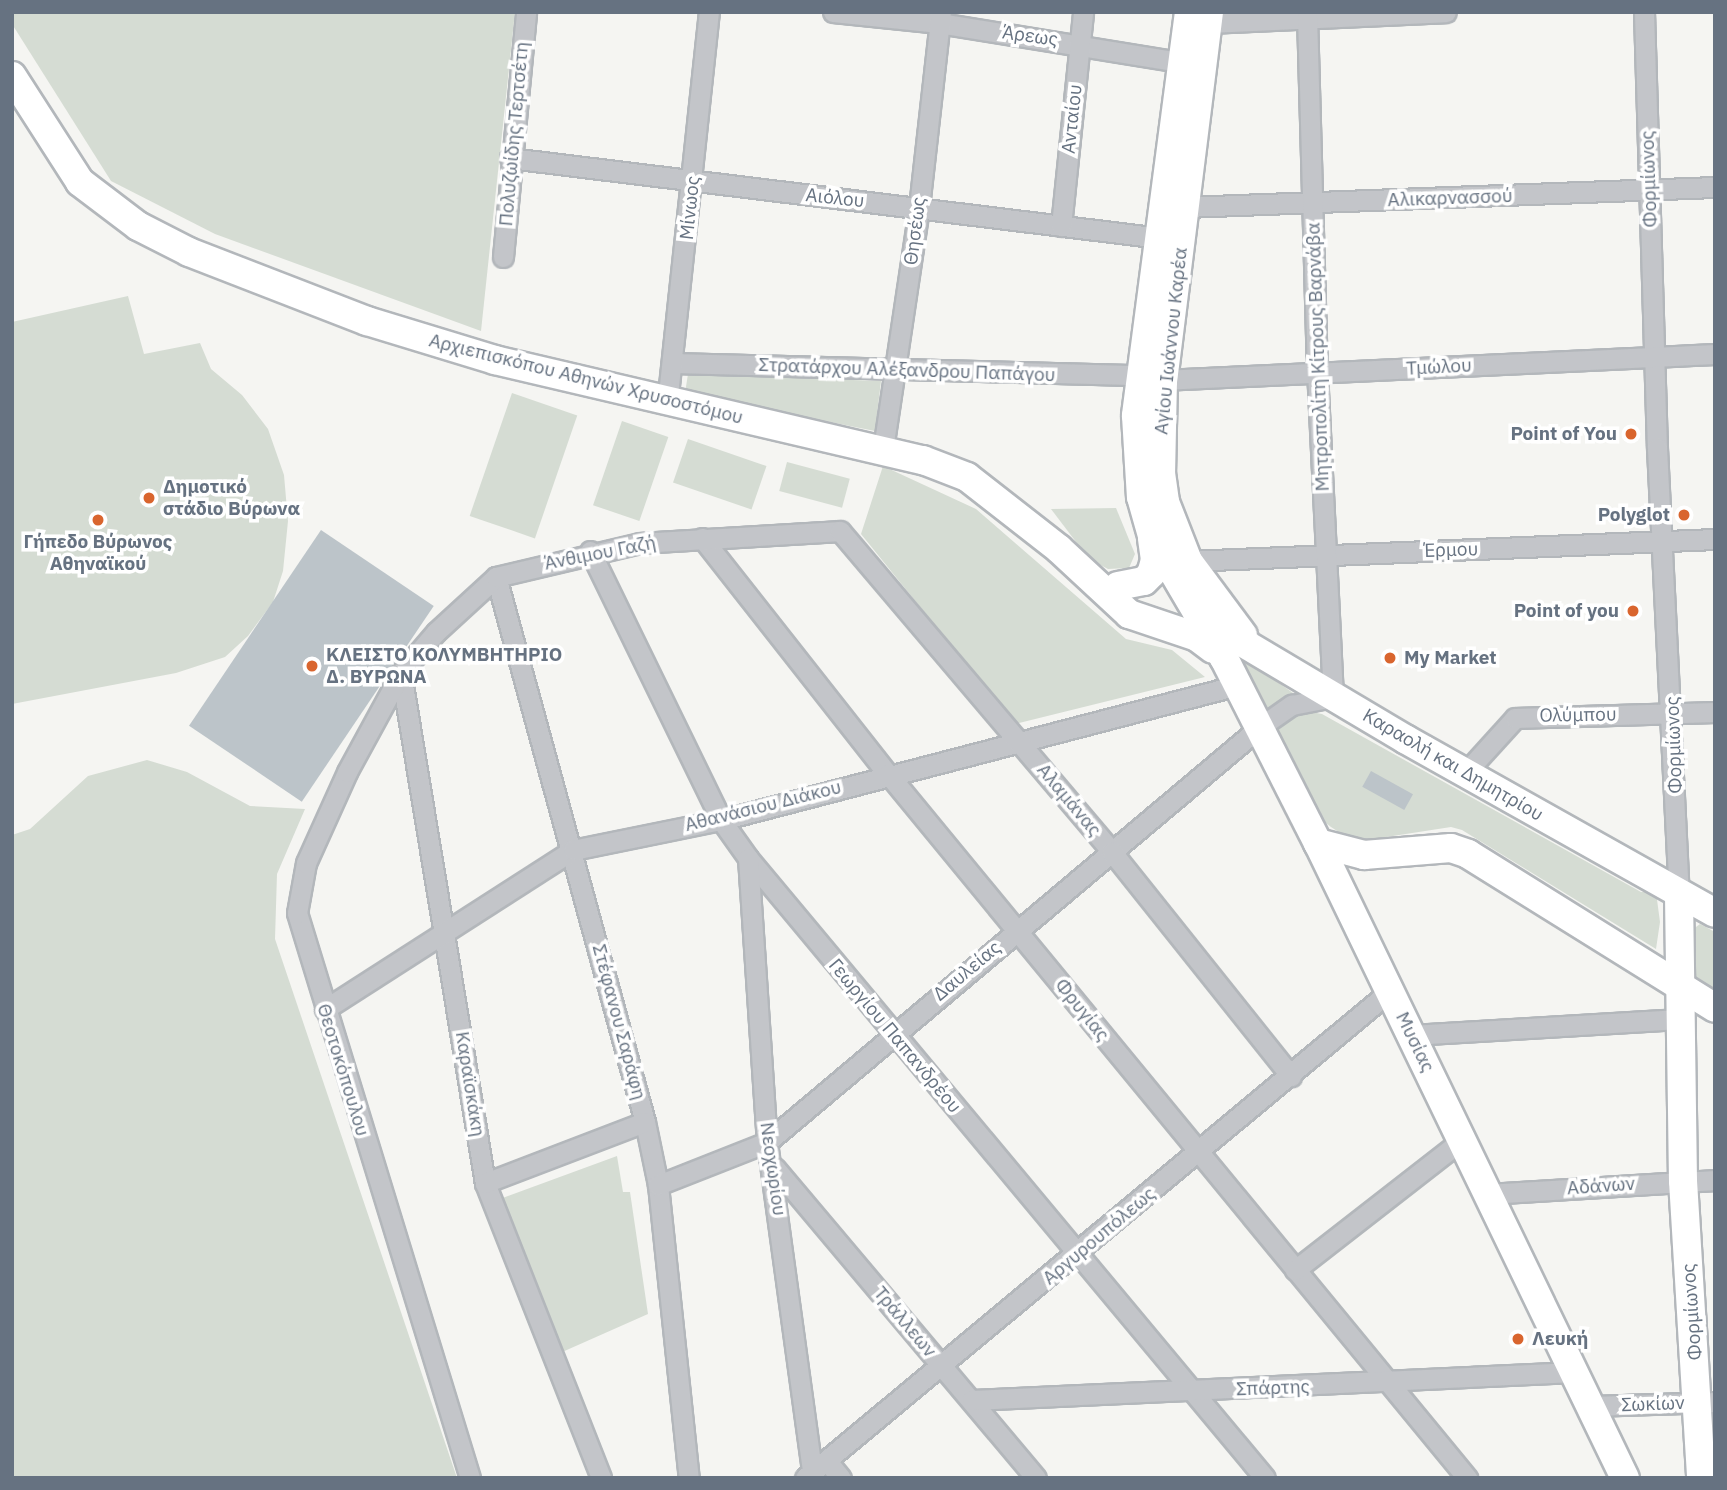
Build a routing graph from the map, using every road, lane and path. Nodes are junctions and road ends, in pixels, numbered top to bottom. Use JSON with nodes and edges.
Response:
{"nodes":[{"id":1,"x":526,"y":12,"type":"edge"},
{"id":2,"x":709,"y":12,"type":"edge"},
{"id":3,"x":833,"y":12,"type":"edge"},
{"id":4,"x":1083,"y":12,"type":"edge"},
{"id":5,"x":1446,"y":12,"type":"edge"},
{"id":6,"x":1644,"y":12,"type":"edge"},
{"id":7,"x":1429,"y":13,"type":"edge"},
{"id":8,"x":1201,"y":16,"type":"edge"},
{"id":9,"x":940,"y":18,"type":"edge"},
{"id":10,"x":1307,"y":18,"type":"junction"},
{"id":11,"x":1079,"y":43,"type":"junction"},
{"id":12,"x":1185,"y":63,"type":"junction"},
{"id":13,"x":12,"y":76,"type":"edge"},
{"id":14,"x":510,"y":158,"type":"junction"},
{"id":15,"x":694,"y":182,"type":"junction"},
{"id":16,"x":1715,"y":187,"type":"edge"},
{"id":17,"x":1649,"y":189,"type":"junction"},
{"id":18,"x":1312,"y":203,"type":"junction"},
{"id":19,"x":919,"y":207,"type":"junction"},
{"id":20,"x":1185,"y":207,"type":"junction"},
{"id":21,"x":1060,"y":226,"type":"junction"},
{"id":22,"x":1161,"y":238,"type":"junction"},
{"id":23,"x":503,"y":257,"type":"dead end"},
{"id":24,"x":1715,"y":354,"type":"edge"},
{"id":25,"x":1654,"y":356,"type":"junction"},
{"id":26,"x":673,"y":363,"type":"junction"},
{"id":27,"x":896,"y":370,"type":"junction"},
{"id":28,"x":1317,"y":373,"type":"junction"},
{"id":29,"x":1152,"y":378,"type":"junction"},
{"id":30,"x":667,"y":404,"type":"junction"},
{"id":31,"x":883,"y":449,"type":"junction"},
{"id":32,"x":840,"y":531,"type":"joint"},
{"id":33,"x":1152,"y":536,"type":"junction"},
{"id":34,"x":702,"y":538,"type":"junction"},
{"id":35,"x":1715,"y":539,"type":"edge"},
{"id":36,"x":1661,"y":543,"type":"junction"},
{"id":37,"x":590,"y":551,"type":"junction"},
{"id":38,"x":1325,"y":555,"type":"junction"},
{"id":39,"x":1188,"y":561,"type":"junction"},
{"id":40,"x":1088,"y":574,"type":"junction"},
{"id":41,"x":496,"y":577,"type":"junction"},
{"id":42,"x":1118,"y":586,"type":"junction"},
{"id":43,"x":1194,"y":613,"type":"junction"},
{"id":44,"x":1252,"y":646,"type":"junction"},
{"id":45,"x":1224,"y":657,"type":"junction"},
{"id":46,"x":401,"y":673,"type":"junction"},
{"id":47,"x":1238,"y":685,"type":"junction"},
{"id":48,"x":1333,"y":697,"type":"junction"},
{"id":49,"x":1715,"y":712,"type":"edge"},
{"id":50,"x":1674,"y":713,"type":"junction"},
{"id":51,"x":1260,"y":727,"type":"junction"},
{"id":52,"x":1018,"y":739,"type":"junction"},
{"id":53,"x":1465,"y":773,"type":"junction"},
{"id":54,"x":888,"y":774,"type":"junction"},
{"id":55,"x":721,"y":820,"type":"junction"},
{"id":56,"x":1318,"y":843,"type":"junction"},
{"id":57,"x":573,"y":850,"type":"junction"},
{"id":58,"x":1112,"y":852,"type":"junction"},
{"id":59,"x":748,"y":858,"type":"junction"},
{"id":60,"x":1679,"y":895,"type":"junction"},
{"id":61,"x":1715,"y":913,"type":"edge"},
{"id":62,"x":444,"y":929,"type":"junction"},
{"id":63,"x":1016,"y":930,"type":"junction"},
{"id":64,"x":1677,"y":986,"type":"junction"},
{"id":65,"x":1390,"y":991,"type":"junction"},
{"id":66,"x":1715,"y":1007,"type":"edge"},
{"id":67,"x":325,"y":1010,"type":"junction"},
{"id":68,"x":1679,"y":1019,"type":"junction"},
{"id":69,"x":892,"y":1033,"type":"junction"},
{"id":70,"x":1412,"y":1035,"type":"junction"},
{"id":71,"x":1291,"y":1076,"type":"junction"},
{"id":72,"x":645,"y":1122,"type":"junction"},
{"id":73,"x":1462,"y":1140,"type":"junction"},
{"id":74,"x":767,"y":1142,"type":"junction"},
{"id":75,"x":1199,"y":1152,"type":"junction"},
{"id":76,"x":774,"y":1167,"type":"junction"},
{"id":77,"x":1715,"y":1180,"type":"edge"},
{"id":78,"x":1683,"y":1181,"type":"junction"},
{"id":79,"x":485,"y":1183,"type":"junction"},
{"id":80,"x":658,"y":1185,"type":"junction"},
{"id":81,"x":1488,"y":1194,"type":"junction"},
{"id":82,"x":1076,"y":1256,"type":"junction"},
{"id":83,"x":1295,"y":1270,"type":"junction"},
{"id":84,"x":942,"y":1366,"type":"junction"},
{"id":85,"x":1574,"y":1372,"type":"junction"},
{"id":86,"x":1389,"y":1384,"type":"junction"},
{"id":87,"x":1195,"y":1391,"type":"junction"},
{"id":88,"x":972,"y":1401,"type":"junction"},
{"id":89,"x":1706,"y":1402,"type":"edge"},
{"id":90,"x":1591,"y":1406,"type":"junction"},
{"id":91,"x":814,"y":1472,"type":"edge"},
{"id":92,"x":470,"y":1478,"type":"edge"},
{"id":93,"x":601,"y":1478,"type":"edge"},
{"id":94,"x":689,"y":1478,"type":"edge"},
{"id":95,"x":841,"y":1478,"type":"edge"},
{"id":96,"x":1036,"y":1478,"type":"edge"},
{"id":97,"x":1265,"y":1478,"type":"edge"},
{"id":98,"x":1467,"y":1478,"type":"edge"},
{"id":99,"x":1625,"y":1478,"type":"edge"},
{"id":100,"x":1701,"y":1478,"type":"edge"}],
"edges":[{"from":1,"to":14,"type":"street","name":"Πολυζωίδης Τερτσέτη"},
{"from":2,"to":15,"type":"street","name":"Μίνωος"},
{"from":3,"to":9,"type":"street","name":"Άρεως"},
{"from":4,"to":11,"type":"street","name":"Ανταίου"},
{"from":5,"to":7,"type":"street"},
{"from":6,"to":17,"type":"street","name":"Φορμίωνος"},
{"from":7,"to":10,"type":"street"},
{"from":8,"to":10,"type":"street"},
{"from":8,"to":12,"type":"street","name":"Αγίου Ιωάννου Καρέα"},
{"from":8,"to":20,"type":"street","name":"Αγίου Ιωάννου Καρέα"},
{"from":9,"to":11,"type":"street","name":"Άρεως"},
{"from":9,"to":19,"type":"street","name":"Θησέως"},
{"from":10,"to":18,"type":"street","name":"Μητροπολίτη Κίτρους Βαρνάβα"},
{"from":11,"to":12,"type":"street","name":"Άρεως"},
{"from":11,"to":21,"type":"street","name":"Ανταίου"},
{"from":12,"to":22,"type":"street","name":"Αγίου Ιωάννου Καρέα"},
{"from":13,"to":30,"type":"street","name":"Αρχιεπισκόπου Αθηνών Χρυσοστόμου"},
{"from":14,"to":15,"type":"street","name":"Αιόλου"},
{"from":14,"to":23,"type":"street","name":"Πολυζωίδης Τερτσέτη"},
{"from":15,"to":19,"type":"street","name":"Αιόλου"},
{"from":15,"to":26,"type":"street","name":"Μίνωος"},
{"from":16,"to":17,"type":"street","name":"Αλικαρνασσού"},
{"from":17,"to":18,"type":"street","name":"Αλικαρνασσού"},
{"from":17,"to":25,"type":"street","name":"Φορμίωνος"},
{"from":18,"to":20,"type":"street","name":"Αλικαρνασσού"},
{"from":18,"to":28,"type":"street","name":"Μητροπολίτη Κίτρους Βαρνάβα"},
{"from":19,"to":21,"type":"street","name":"Αιόλου"},
{"from":19,"to":27,"type":"street","name":"Θησέως"},
{"from":20,"to":29,"type":"street","name":"Αγίου Ιωάννου Καρέα"},
{"from":21,"to":22,"type":"street","name":"Αιόλου"},
{"from":22,"to":29,"type":"street","name":"Αγίου Ιωάννου Καρέα"},
{"from":24,"to":25,"type":"street","name":"Τμώλου"},
{"from":25,"to":28,"type":"street","name":"Τμώλου"},
{"from":25,"to":36,"type":"street","name":"Φορμίωνος"},
{"from":26,"to":27,"type":"street","name":"Στρατάρχου Αλέξανδρου Παπάγου"},
{"from":26,"to":30,"type":"street","name":"Μίνωος"},
{"from":27,"to":29,"type":"street","name":"Στρατάρχου Αλέξανδρου Παπάγου"},
{"from":27,"to":31,"type":"street","name":"Θησέως"},
{"from":28,"to":29,"type":"street","name":"Τμώλου"},
{"from":28,"to":38,"type":"street","name":"Μητροπολίτη Κίτρους Βαρνάβα"},
{"from":29,"to":33,"type":"street","name":"Αγίου Ιωάννου Καρέα"},
{"from":29,"to":39,"type":"street","name":"Αγίου Ιωάννου Καρέα"},
{"from":30,"to":31,"type":"street","name":"Αρχιεπισκόπου Αθηνών Χρυσοστόμου"},
{"from":31,"to":40,"type":"street","name":"Αρχιεπισκόπου Αθηνών Χρυσοστόμου"},
{"from":32,"to":34,"type":"street","name":"Άνθιμου Γαζή"},
{"from":32,"to":52,"type":"street","name":"Αλαμάνας"},
{"from":33,"to":42,"type":"street"},
{"from":33,"to":43,"type":"street","name":"Αγίου Ιωάννου Καρέα"},
{"from":34,"to":37,"type":"street","name":"Άνθιμου Γαζή"},
{"from":34,"to":54,"type":"street","name":"Φρυγίας"},
{"from":35,"to":36,"type":"street","name":"Έρμου"},
{"from":36,"to":38,"type":"street","name":"Έρμου"},
{"from":36,"to":50,"type":"street","name":"Φορμίωνος"},
{"from":37,"to":41,"type":"street","name":"Άνθιμου Γαζή"},
{"from":37,"to":55,"type":"street","name":"Γεωργίου Παπανδρέου"},
{"from":38,"to":39,"type":"street","name":"Έρμου"},
{"from":38,"to":48,"type":"street","name":"Μητροπολίτη Κίτρους Βαρνάβα"},
{"from":39,"to":44,"type":"street","name":"Αγίου Ιωάννου Καρέα"},
{"from":40,"to":42,"type":"street","name":"Αρχιεπισκόπου Αθηνών Χρυσοστόμου"},
{"from":40,"to":45,"type":"street","name":"Αρχιεπισκόπου Αθηνών Χρυσοστόμου"},
{"from":41,"to":46,"type":"street","name":"Άνθιμου Γαζή"},
{"from":41,"to":57,"type":"street","name":"Στέφανου Σαράφη"},
{"from":42,"to":43,"type":"street","name":"Αρχιεπισκόπου Αθηνών Χρυσοστόμου"},
{"from":43,"to":44,"type":"street","name":"Καραολή και Δημητρίου"},
{"from":43,"to":45,"type":"street","name":"Μυσίας"},
{"from":44,"to":48,"type":"street","name":"Καραολή και Δημητρίου"},
{"from":45,"to":47,"type":"street","name":"Μυσίας"},
{"from":46,"to":62,"type":"street","name":"Καραϊσκάκη"},
{"from":46,"to":67,"type":"street","name":"Θεοτοκόπουλου"},
{"from":47,"to":51,"type":"street","name":"Μυσίας"},
{"from":47,"to":52,"type":"street","name":"Αθανάσιου Διάκου"},
{"from":48,"to":51,"type":"street","name":"Δαυλείας"},
{"from":48,"to":53,"type":"street","name":"Καραολή και Δημητρίου"},
{"from":49,"to":50,"type":"street","name":"Ολύμπου"},
{"from":50,"to":53,"type":"street","name":"Ολύμπου"},
{"from":50,"to":60,"type":"street","name":"Φορμίωνος"},
{"from":51,"to":56,"type":"street","name":"Μυσίας"},
{"from":51,"to":58,"type":"street","name":"Δαυλείας"},
{"from":52,"to":54,"type":"street","name":"Αθανάσιου Διάκου"},
{"from":52,"to":58,"type":"street","name":"Αλαμάνας"},
{"from":53,"to":60,"type":"street","name":"Καραολή και Δημητρίου"},
{"from":54,"to":55,"type":"street","name":"Αθανάσιου Διάκου"},
{"from":54,"to":63,"type":"street","name":"Φρυγίας"},
{"from":55,"to":57,"type":"street","name":"Αθανάσιου Διάκου"},
{"from":55,"to":59,"type":"street","name":"Γεωργίου Παπανδρέου"},
{"from":56,"to":64,"type":"street"},
{"from":56,"to":65,"type":"street","name":"Μυσίας"},
{"from":57,"to":62,"type":"street","name":"Αθανάσιου Διάκου"},
{"from":57,"to":72,"type":"street","name":"Στέφανου Σαράφη"},
{"from":58,"to":63,"type":"street","name":"Δαυλείας"},
{"from":58,"to":71,"type":"street","name":"Αλαμάνας"},
{"from":59,"to":69,"type":"street","name":"Γεωργίου Παπανδρέου"},
{"from":59,"to":74,"type":"street","name":"Νεοχωρίου"},
{"from":60,"to":61,"type":"street","name":"Καραολή και Δημητρίου"},
{"from":60,"to":64,"type":"street","name":"Φορμίωνος"},
{"from":62,"to":67,"type":"street","name":"Αθανάσιου Διάκου"},
{"from":62,"to":79,"type":"street","name":"Καραϊσκάκη"},
{"from":63,"to":69,"type":"street","name":"Δαυλείας"},
{"from":63,"to":75,"type":"street","name":"Φρυγίας"},
{"from":64,"to":66,"type":"street"},
{"from":64,"to":68,"type":"street","name":"Φορμίωνος"},
{"from":65,"to":70,"type":"street","name":"Μυσίας"},
{"from":65,"to":71,"type":"street","name":"Αργυρουπόλεως"},
{"from":67,"to":92,"type":"street","name":"Θεοτοκόπουλου"},
{"from":68,"to":70,"type":"street"},
{"from":68,"to":78,"type":"street","name":"Φορμίωνος"},
{"from":69,"to":74,"type":"street","name":"Δαυλείας"},
{"from":69,"to":82,"type":"street","name":"Γεωργίου Παπανδρέου"},
{"from":70,"to":73,"type":"street","name":"Μυσίας"},
{"from":71,"to":75,"type":"street","name":"Αργυρουπόλεως"},
{"from":72,"to":79,"type":"street"},
{"from":72,"to":80,"type":"street","name":"Στέφανου Σαράφη"},
{"from":73,"to":81,"type":"street","name":"Μυσίας"},
{"from":73,"to":83,"type":"street"},
{"from":74,"to":76,"type":"street","name":"Νεοχωρίου"},
{"from":74,"to":80,"type":"street","name":"Δαυλείας"},
{"from":75,"to":82,"type":"street","name":"Αργυρουπόλεως"},
{"from":75,"to":83,"type":"street","name":"Φρυγίας"},
{"from":76,"to":84,"type":"street","name":"Τράλλεων"},
{"from":76,"to":91,"type":"street","name":"Νεοχωρίου"},
{"from":77,"to":78,"type":"street","name":"Αδάνων"},
{"from":78,"to":81,"type":"street","name":"Αδάνων"},
{"from":78,"to":89,"type":"street","name":"Φορμίωνος"},
{"from":79,"to":93,"type":"street","name":"Καραϊσκάκη"},
{"from":80,"to":94,"type":"street","name":"Στέφανου Σαράφη"},
{"from":81,"to":85,"type":"street","name":"Μυσίας"},
{"from":82,"to":84,"type":"street","name":"Αργυρουπόλεως"},
{"from":82,"to":87,"type":"street","name":"Γεωργίου Παπανδρέου"},
{"from":83,"to":86,"type":"street","name":"Φρυγίας"},
{"from":84,"to":88,"type":"street","name":"Τράλλεων"},
{"from":84,"to":91,"type":"street","name":"Αργυρουπόλεως"},
{"from":85,"to":86,"type":"street","name":"Σπάρτης"},
{"from":85,"to":90,"type":"street","name":"Μυσίας"},
{"from":86,"to":87,"type":"street","name":"Σπάρτης"},
{"from":86,"to":98,"type":"street","name":"Φρυγίας"},
{"from":87,"to":88,"type":"street","name":"Σπάρτης"},
{"from":87,"to":97,"type":"street","name":"Γεωργίου Παπανδρέου"},
{"from":88,"to":96,"type":"street","name":"Τράλλεων"},
{"from":89,"to":90,"type":"street","name":"Σωκίων"},
{"from":89,"to":100,"type":"street","name":"Φορμίωνος"},
{"from":90,"to":99,"type":"street","name":"Μυσίας"},
{"from":91,"to":95,"type":"street"}]}
